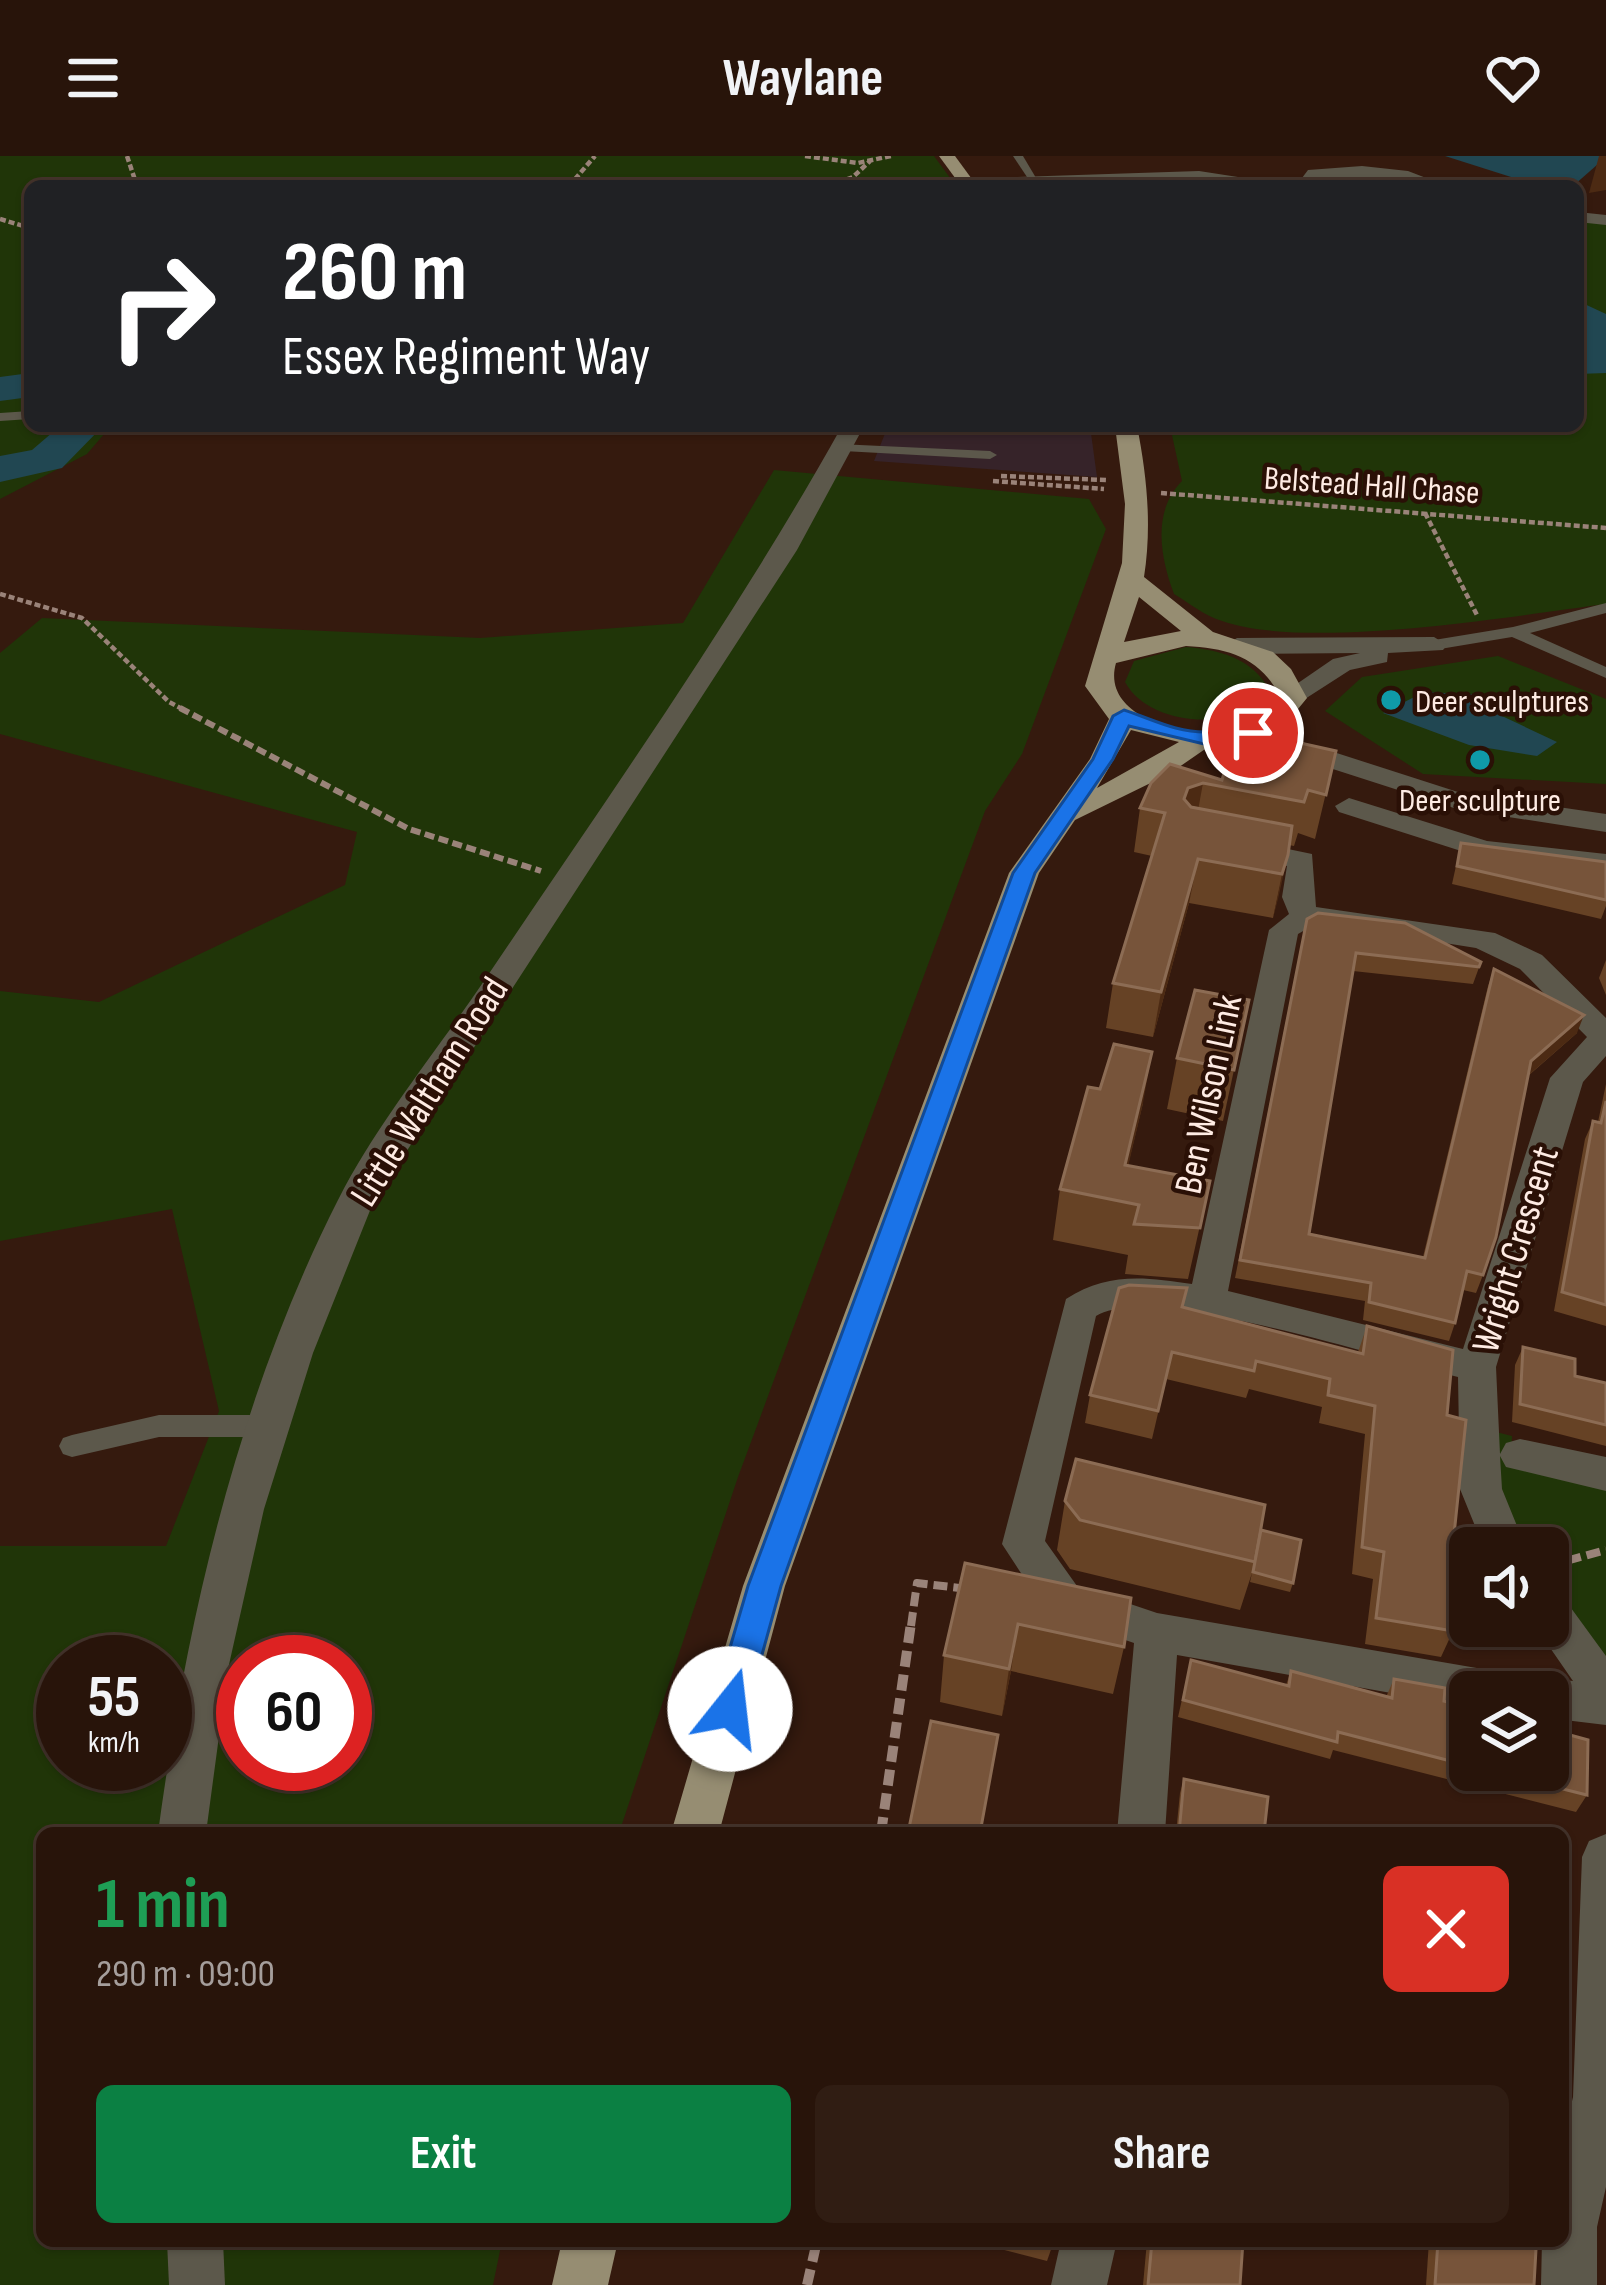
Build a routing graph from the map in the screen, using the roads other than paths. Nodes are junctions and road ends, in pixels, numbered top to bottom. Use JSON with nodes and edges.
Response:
{"nodes":[{"id":1,"x":1061,"y":180,"type":"edge"},
{"id":2,"x":1235,"y":180,"type":"edge"},
{"id":3,"x":1309,"y":180,"type":"edge"},
{"id":4,"x":1424,"y":180,"type":"edge"},
{"id":5,"x":1127,"y":432,"type":"edge"},
{"id":6,"x":848,"y":437,"type":"edge"},
{"id":7,"x":990,"y":455,"type":"dead end"},
{"id":8,"x":1132,"y":579,"type":"junction"},
{"id":9,"x":1606,"y":608,"type":"edge"},
{"id":10,"x":1514,"y":632,"type":"junction"},
{"id":11,"x":1206,"y":639,"type":"junction"},
{"id":12,"x":1434,"y":645,"type":"junction"},
{"id":13,"x":1237,"y":646,"type":"junction"},
{"id":14,"x":1110,"y":657,"type":"junction"},
{"id":15,"x":1606,"y":673,"type":"edge"},
{"id":16,"x":1292,"y":702,"type":"junction"},
{"id":17,"x":1124,"y":716,"type":"junction"},
{"id":18,"x":1253,"y":733,"type":"junction"},
{"id":19,"x":1204,"y":738,"type":"junction"},
{"id":20,"x":1389,"y":778,"type":"junction"},
{"id":21,"x":1349,"y":806,"type":"dead end"},
{"id":22,"x":1066,"y":814,"type":"junction"},
{"id":23,"x":1606,"y":823,"type":"edge"},
{"id":24,"x":1216,"y":844,"type":"edge"},
{"id":25,"x":1606,"y":863,"type":"edge"},
{"id":26,"x":1305,"y":917,"type":"junction"},
{"id":27,"x":1605,"y":1036,"type":"edge"},
{"id":28,"x":1207,"y":1300,"type":"junction"},
{"id":29,"x":1477,"y":1367,"type":"junction"},
{"id":30,"x":266,"y":1426,"type":"junction"},
{"id":31,"x":72,"y":1446,"type":"dead end"},
{"id":32,"x":1520,"y":1455,"type":"dead end"},
{"id":33,"x":1606,"y":1474,"type":"edge"},
{"id":34,"x":1496,"y":1527,"type":"edge"},
{"id":35,"x":1157,"y":1632,"type":"junction"},
{"id":36,"x":1569,"y":1636,"type":"edge"},
{"id":37,"x":1449,"y":1683,"type":"edge"},
{"id":38,"x":1569,"y":1699,"type":"edge"},
{"id":39,"x":1606,"y":1702,"type":"edge"},
{"id":40,"x":183,"y":1827,"type":"edge"},
{"id":41,"x":697,"y":1827,"type":"edge"},
{"id":42,"x":1142,"y":1827,"type":"edge"},
{"id":43,"x":1606,"y":1857,"type":"edge"},
{"id":44,"x":1602,"y":2098,"type":"edge"},
{"id":45,"x":1569,"y":2218,"type":"edge"},
{"id":46,"x":195,"y":2247,"type":"edge"},
{"id":47,"x":589,"y":2247,"type":"edge"},
{"id":48,"x":1088,"y":2247,"type":"edge"},
{"id":49,"x":1568,"y":2247,"type":"edge"},
{"id":50,"x":197,"y":2285,"type":"edge"},
{"id":51,"x":580,"y":2285,"type":"edge"},
{"id":52,"x":1079,"y":2285,"type":"edge"},
{"id":53,"x":1569,"y":2285,"type":"edge"}],
"edges":[{"from":1,"to":2,"type":"street"},
{"from":3,"to":4,"type":"street"},
{"from":5,"to":8,"type":"main road"},
{"from":6,"to":7,"type":"lane"},
{"from":6,"to":30,"type":"street","name":"Little Waltham Road"},
{"from":8,"to":11,"type":"main road"},
{"from":8,"to":14,"type":"main road"},
{"from":9,"to":10,"type":"lane"},
{"from":10,"to":12,"type":"lane"},
{"from":10,"to":15,"type":"lane"},
{"from":11,"to":13,"type":"main road"},
{"from":11,"to":14,"type":"main road"},
{"from":12,"to":13,"type":"street"},
{"from":12,"to":16,"type":"street"},
{"from":13,"to":16,"type":"main road"},
{"from":14,"to":17,"type":"main road"},
{"from":16,"to":18,"type":"main road"},
{"from":16,"to":20,"type":"street"},
{"from":17,"to":19,"type":"main road"},
{"from":17,"to":22,"type":"main road"},
{"from":18,"to":19,"type":"main road"},
{"from":18,"to":20,"type":"street"},
{"from":19,"to":22,"type":"main road"},
{"from":20,"to":23,"type":"street"},
{"from":21,"to":25,"type":"street"},
{"from":22,"to":41,"type":"main road"},
{"from":24,"to":26,"type":"street"},
{"from":26,"to":27,"type":"street"},
{"from":26,"to":28,"type":"street","name":"Ben Wilson Link"},
{"from":27,"to":29,"type":"street","name":"Wright Crescent"},
{"from":28,"to":29,"type":"street"},
{"from":28,"to":35,"type":"street"},
{"from":29,"to":34,"type":"street","name":"Wright Crescent"},
{"from":30,"to":31,"type":"lane"},
{"from":30,"to":40,"type":"street","name":"Little Waltham Road"},
{"from":32,"to":33,"type":"street"},
{"from":35,"to":37,"type":"street"},
{"from":35,"to":42,"type":"street"},
{"from":36,"to":39,"type":"street"},
{"from":38,"to":39,"type":"street"},
{"from":43,"to":44,"type":"street"},
{"from":44,"to":45,"type":"street"},
{"from":46,"to":50,"type":"street"},
{"from":47,"to":51,"type":"main road"},
{"from":48,"to":52,"type":"street"},
{"from":49,"to":53,"type":"street"}]}
